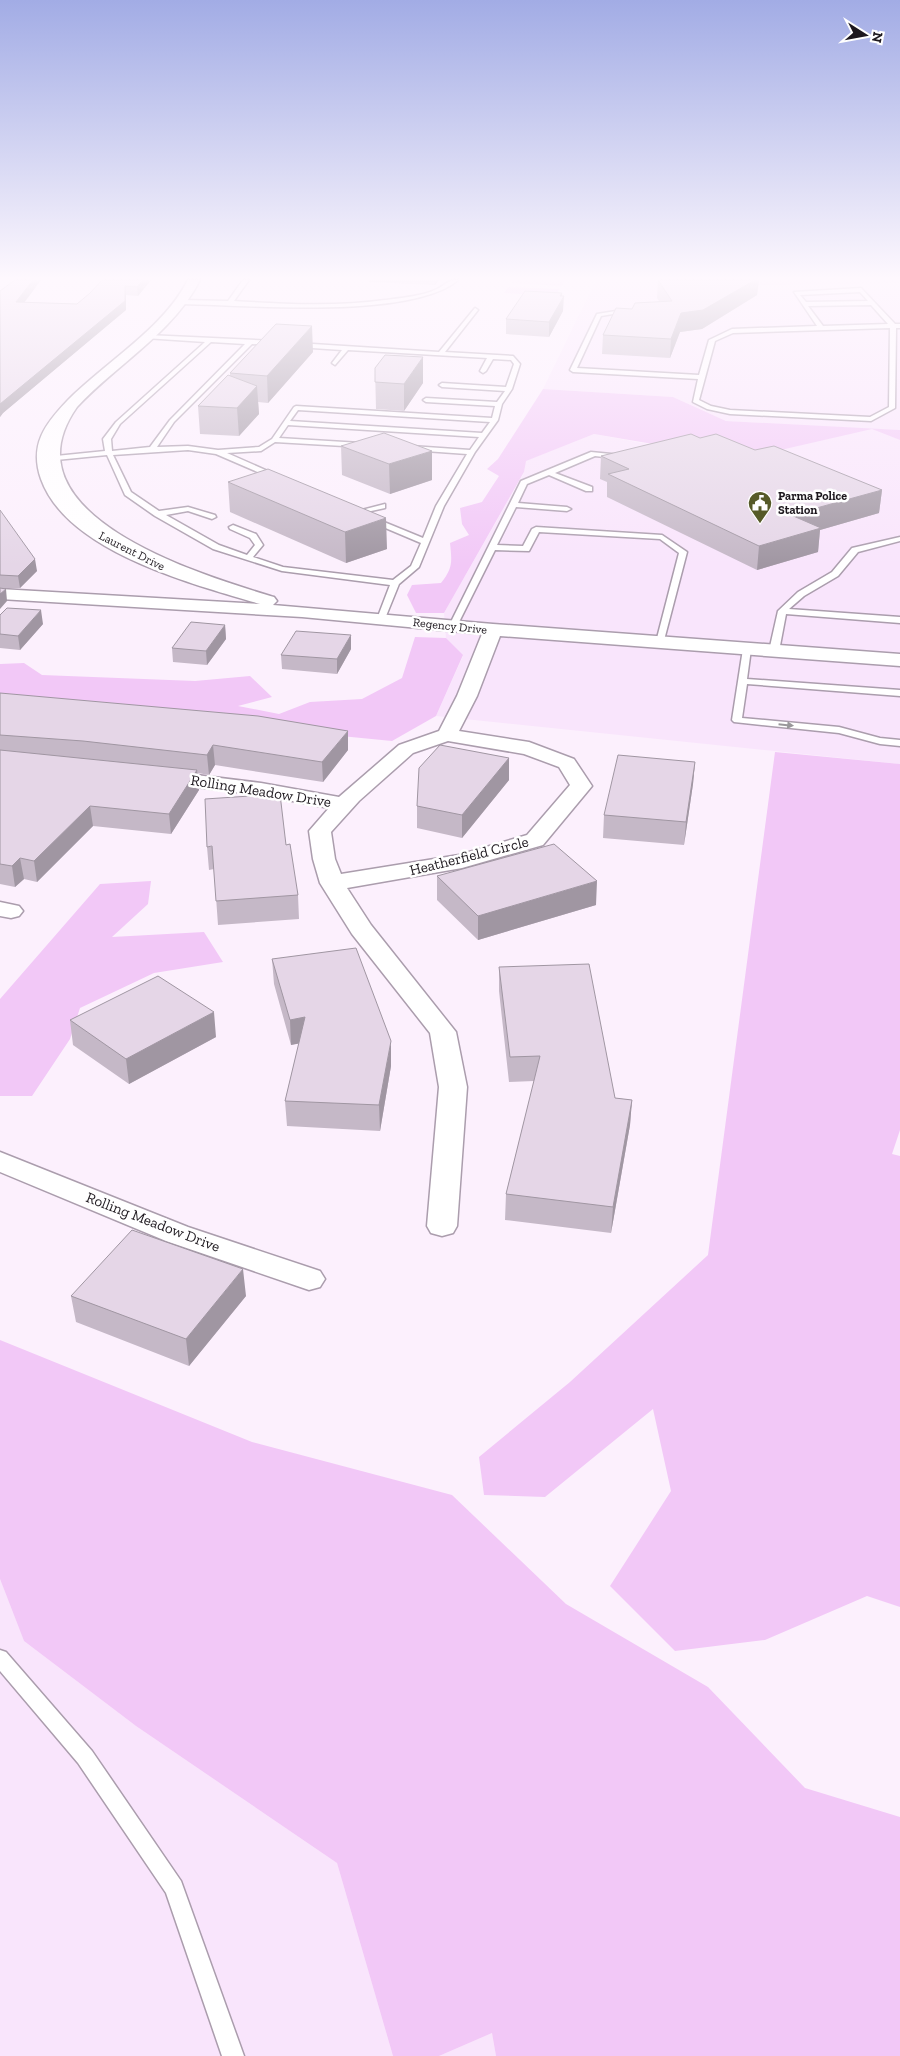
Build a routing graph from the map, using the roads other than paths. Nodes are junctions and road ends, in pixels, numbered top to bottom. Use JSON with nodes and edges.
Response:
{"nodes":[{"id":1,"x":105,"y":376,"type":"edge"},
{"id":2,"x":170,"y":376,"type":"edge"},
{"id":3,"x":216,"y":376,"type":"edge"},
{"id":4,"x":513,"y":376,"type":"edge"},
{"id":5,"x":683,"y":376,"type":"edge"},
{"id":6,"x":894,"y":376,"type":"edge"},
{"id":7,"x":702,"y":377,"type":"joint"},
{"id":8,"x":442,"y":385,"type":"dead end"},
{"id":9,"x":509,"y":389,"type":"junction"},
{"id":10,"x":426,"y":400,"type":"dead end"},
{"id":11,"x":499,"y":404,"type":"junction"},
{"id":12,"x":495,"y":420,"type":"junction"},
{"id":13,"x":285,"y":423,"type":"junction"},
{"id":14,"x":485,"y":435,"type":"junction"},
{"id":15,"x":274,"y":440,"type":"junction"},
{"id":16,"x":368,"y":445,"type":"edge"},
{"id":17,"x":405,"y":448,"type":"edge"},
{"id":18,"x":152,"y":449,"type":"junction"},
{"id":19,"x":218,"y":452,"type":"junction"},
{"id":20,"x":472,"y":452,"type":"junction"},
{"id":21,"x":109,"y":453,"type":"junction"},
{"id":22,"x":43,"y":460,"type":"junction"},
{"id":23,"x":633,"y":461,"type":"edge"},
{"id":24,"x":550,"y":473,"type":"junction"},
{"id":25,"x":277,"y":478,"type":"edge"},
{"id":26,"x":589,"y":489,"type":"dead end"},
{"id":27,"x":513,"y":505,"type":"junction"},
{"id":28,"x":382,"y":506,"type":"dead end"},
{"id":29,"x":567,"y":509,"type":"dead end"},
{"id":30,"x":158,"y":514,"type":"junction"},
{"id":31,"x":212,"y":517,"type":"dead end"},
{"id":32,"x":233,"y":527,"type":"dead end"},
{"id":33,"x":900,"y":539,"type":"edge"},
{"id":34,"x":426,"y":542,"type":"junction"},
{"id":35,"x":492,"y":547,"type":"junction"},
{"id":36,"x":248,"y":558,"type":"junction"},
{"id":37,"x":163,"y":580,"type":"junction"},
{"id":38,"x":395,"y":583,"type":"junction"},
{"id":39,"x":0,"y":594,"type":"edge"},
{"id":40,"x":128,"y":603,"type":"junction"},
{"id":41,"x":782,"y":611,"type":"junction"},
{"id":42,"x":302,"y":612,"type":"junction"},
{"id":43,"x":381,"y":619,"type":"junction"},
{"id":44,"x":900,"y":620,"type":"edge"},
{"id":45,"x":453,"y":626,"type":"junction"},
{"id":46,"x":493,"y":630,"type":"junction"},
{"id":47,"x":660,"y":642,"type":"junction"},
{"id":48,"x":747,"y":649,"type":"junction"},
{"id":49,"x":774,"y":651,"type":"junction"},
{"id":50,"x":900,"y":660,"type":"edge"},
{"id":51,"x":742,"y":681,"type":"junction"},
{"id":52,"x":900,"y":693,"type":"edge"},
{"id":53,"x":446,"y":735,"type":"junction"},
{"id":54,"x":900,"y":743,"type":"edge"},
{"id":55,"x":144,"y":774,"type":"edge"},
{"id":56,"x":343,"y":804,"type":"junction"},
{"id":57,"x":332,"y":883,"type":"junction"},
{"id":58,"x":0,"y":1161,"type":"edge"},
{"id":59,"x":442,"y":1226,"type":"dead end"},
{"id":60,"x":308,"y":1279,"type":"dead end"},
{"id":61,"x":0,"y":1658,"type":"edge"},
{"id":62,"x":233,"y":2056,"type":"edge"}],
"edges":[{"from":1,"to":22,"type":"street","name":"Laurent Drive"},
{"from":2,"to":21,"type":"lane"},
{"from":3,"to":18,"type":"lane"},
{"from":4,"to":9,"type":"lane"},
{"from":5,"to":7,"type":"lane"},
{"from":6,"to":7,"type":"lane"},
{"from":8,"to":9,"type":"lane"},
{"from":9,"to":11,"type":"lane"},
{"from":10,"to":11,"type":"lane"},
{"from":11,"to":12,"type":"lane"},
{"from":12,"to":13,"type":"lane"},
{"from":12,"to":14,"type":"lane"},
{"from":13,"to":14,"type":"lane"},
{"from":13,"to":15,"type":"lane"},
{"from":14,"to":20,"type":"lane"},
{"from":15,"to":16,"type":"lane"},
{"from":15,"to":19,"type":"lane"},
{"from":17,"to":20,"type":"lane"},
{"from":18,"to":19,"type":"lane"},
{"from":18,"to":21,"type":"lane"},
{"from":19,"to":25,"type":"lane"},
{"from":20,"to":34,"type":"lane"},
{"from":21,"to":22,"type":"lane"},
{"from":21,"to":30,"type":"lane"},
{"from":22,"to":37,"type":"street","name":"Laurent Drive"},
{"from":23,"to":24,"type":"lane"},
{"from":24,"to":26,"type":"lane"},
{"from":24,"to":27,"type":"lane"},
{"from":27,"to":29,"type":"lane"},
{"from":27,"to":35,"type":"lane"},
{"from":28,"to":34,"type":"lane"},
{"from":30,"to":31,"type":"lane"},
{"from":30,"to":36,"type":"lane"},
{"from":32,"to":36,"type":"lane"},
{"from":33,"to":41,"type":"lane"},
{"from":34,"to":38,"type":"lane"},
{"from":35,"to":45,"type":"lane"},
{"from":35,"to":47,"type":"lane"},
{"from":36,"to":38,"type":"lane"},
{"from":37,"to":40,"type":"street","name":"Laurent Drive"},
{"from":37,"to":42,"type":"street","name":"Laurent Drive"},
{"from":38,"to":43,"type":"lane"},
{"from":39,"to":40,"type":"street","name":"Regency Drive"},
{"from":40,"to":42,"type":"street","name":"Regency Drive"},
{"from":41,"to":44,"type":"lane"},
{"from":41,"to":49,"type":"lane"},
{"from":42,"to":43,"type":"street","name":"Regency Drive"},
{"from":43,"to":45,"type":"street","name":"Regency Drive"},
{"from":45,"to":46,"type":"street","name":"Regency Drive"},
{"from":46,"to":47,"type":"street","name":"Regency Drive"},
{"from":46,"to":53,"type":"street"},
{"from":47,"to":48,"type":"street","name":"Regency Drive"},
{"from":48,"to":49,"type":"street","name":"Regency Drive"},
{"from":48,"to":51,"type":"lane"},
{"from":49,"to":50,"type":"street","name":"Regency Drive"},
{"from":51,"to":52,"type":"lane"},
{"from":51,"to":54,"type":"lane","one_way":true},
{"from":53,"to":56,"type":"street"},
{"from":53,"to":57,"type":"street","name":"Heatherfield Circle"},
{"from":55,"to":56,"type":"street","name":"Rolling Meadow Drive"},
{"from":56,"to":57,"type":"street"},
{"from":57,"to":59,"type":"street"},
{"from":58,"to":60,"type":"street","name":"Rolling Meadow Drive"},
{"from":61,"to":62,"type":"lane"}]}
